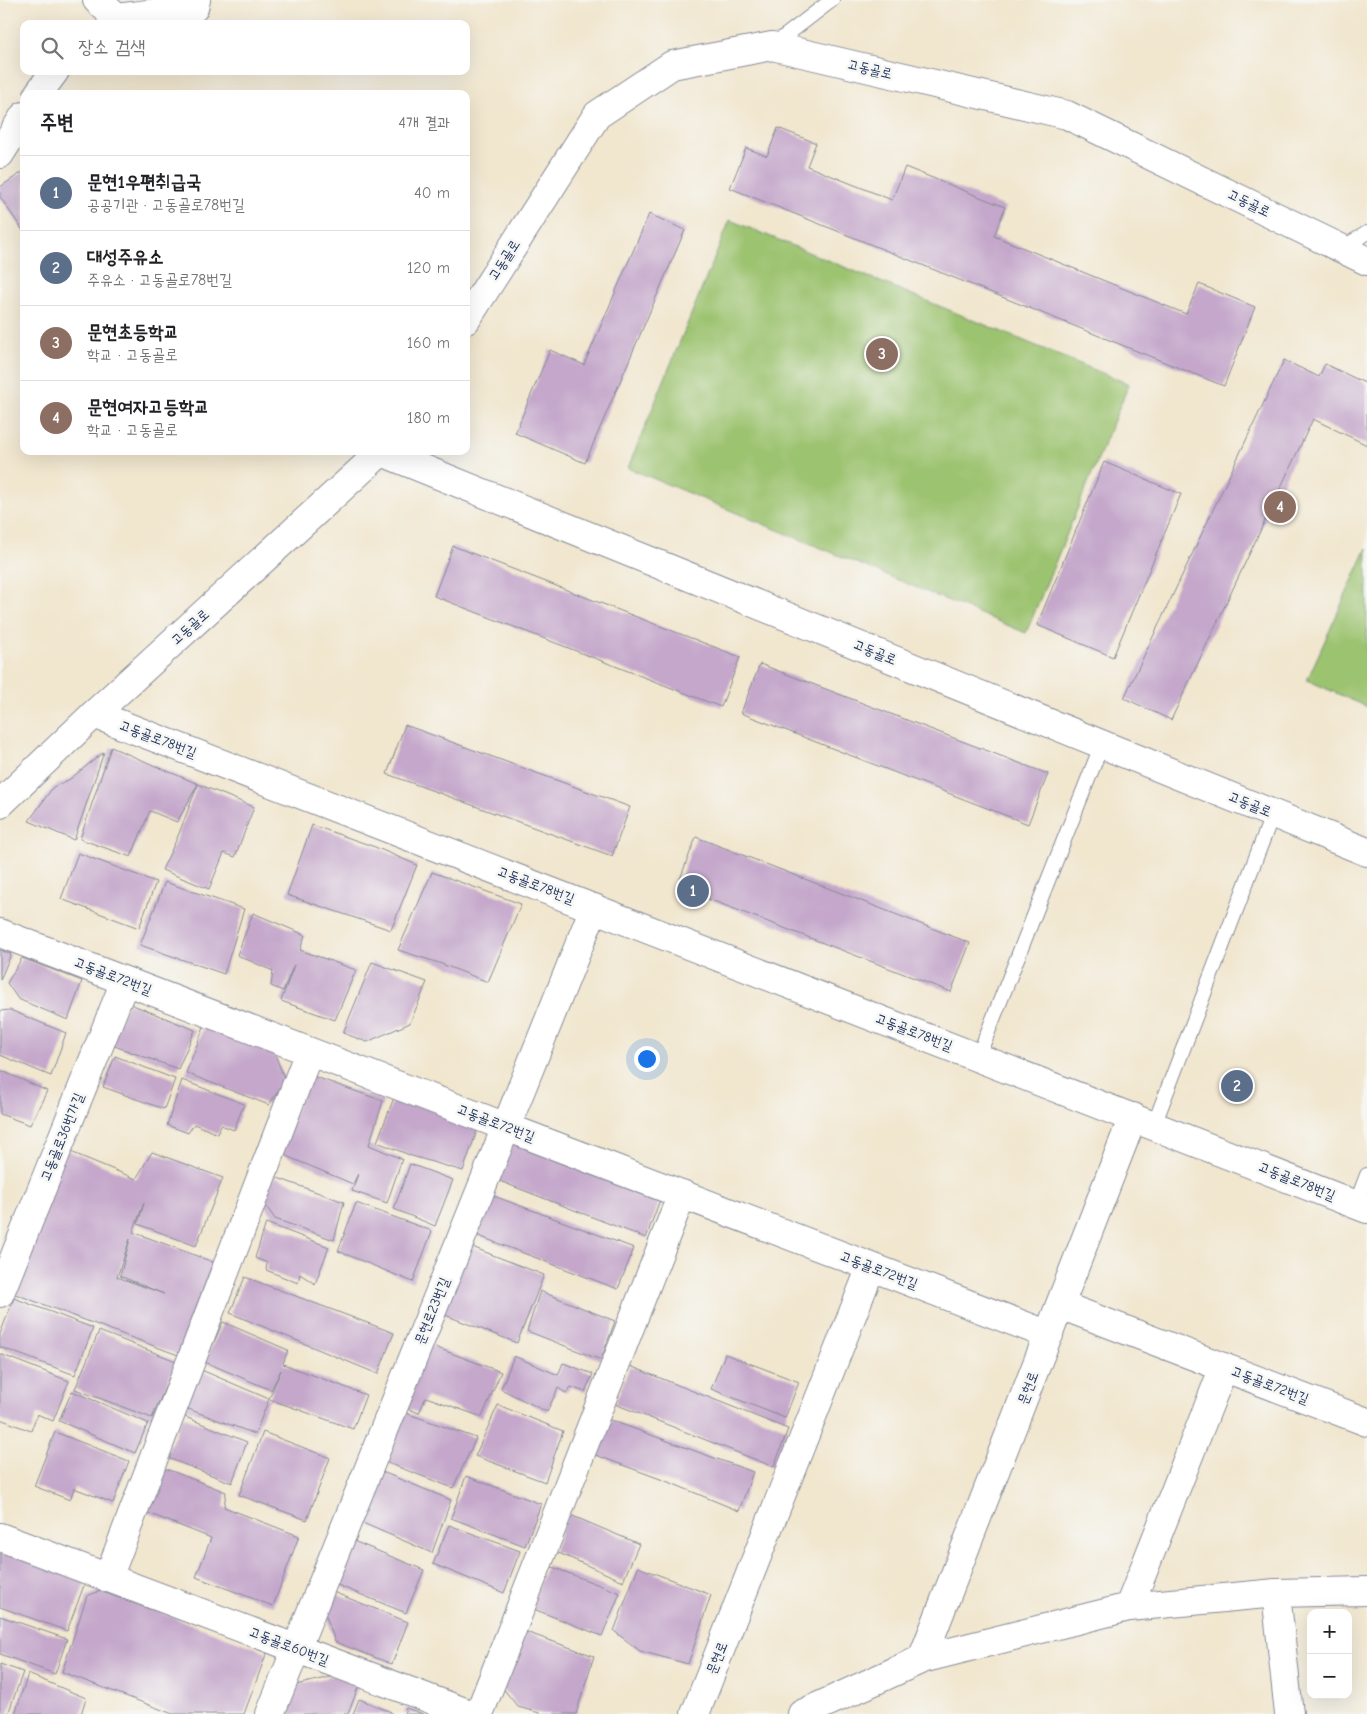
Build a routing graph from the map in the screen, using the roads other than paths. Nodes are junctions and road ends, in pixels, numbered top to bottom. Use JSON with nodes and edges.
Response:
{"nodes":[{"id":1,"x":97,"y":0,"type":"edge"},
{"id":2,"x":832,"y":0,"type":"edge"},
{"id":3,"x":195,"y":4,"type":"edge"},
{"id":4,"x":113,"y":20,"type":"edge"},
{"id":5,"x":119,"y":20,"type":"edge"},
{"id":6,"x":772,"y":46,"type":"junction"},
{"id":7,"x":52,"y":75,"type":"edge"},
{"id":8,"x":41,"y":90,"type":"edge"},
{"id":9,"x":20,"y":122,"type":"edge"},
{"id":10,"x":0,"y":154,"type":"edge"},
{"id":11,"x":1367,"y":233,"type":"edge"},
{"id":12,"x":1342,"y":248,"type":"junction"},
{"id":13,"x":1367,"y":261,"type":"edge"},
{"id":14,"x":470,"y":314,"type":"edge"},
{"id":15,"x":379,"y":455,"type":"edge"},
{"id":16,"x":389,"y":455,"type":"edge"},
{"id":17,"x":94,"y":714,"type":"junction"},
{"id":18,"x":1102,"y":744,"type":"junction"},
{"id":19,"x":0,"y":804,"type":"edge"},
{"id":20,"x":1273,"y":813,"type":"junction"},
{"id":21,"x":1367,"y":852,"type":"edge"},
{"id":22,"x":594,"y":908,"type":"junction"},
{"id":23,"x":0,"y":933,"type":"edge"},
{"id":24,"x":125,"y":981,"type":"junction"},
{"id":25,"x":309,"y":1052,"type":"junction"},
{"id":26,"x":978,"y":1057,"type":"junction"},
{"id":27,"x":1144,"y":1121,"type":"junction"},
{"id":28,"x":506,"y":1127,"type":"junction"},
{"id":29,"x":1367,"y":1175,"type":"edge"},
{"id":30,"x":682,"y":1194,"type":"junction"},
{"id":31,"x":1361,"y":1207,"type":"edge"},
{"id":32,"x":871,"y":1267,"type":"junction"},
{"id":33,"x":0,"y":1293,"type":"edge"},
{"id":34,"x":1060,"y":1305,"type":"junction"},
{"id":35,"x":1049,"y":1335,"type":"junction"},
{"id":36,"x":1224,"y":1368,"type":"junction"},
{"id":37,"x":1367,"y":1422,"type":"edge"},
{"id":38,"x":0,"y":1538,"type":"edge"},
{"id":39,"x":108,"y":1578,"type":"junction"},
{"id":40,"x":1367,"y":1592,"type":"edge"},
{"id":41,"x":1276,"y":1593,"type":"junction"},
{"id":42,"x":1128,"y":1607,"type":"junction"},
{"id":43,"x":296,"y":1649,"type":"junction"},
{"id":44,"x":922,"y":1659,"type":"junction"},
{"id":45,"x":270,"y":1714,"type":"edge"},
{"id":46,"x":470,"y":1714,"type":"edge"},
{"id":47,"x":479,"y":1714,"type":"edge"},
{"id":48,"x":695,"y":1714,"type":"edge"},
{"id":49,"x":802,"y":1714,"type":"edge"},
{"id":50,"x":1289,"y":1714,"type":"edge"}],
"edges":[{"from":1,"to":4,"type":"street"},
{"from":2,"to":6,"type":"lane"},
{"from":3,"to":5,"type":"street"},
{"from":6,"to":12,"type":"street","name":"고동골로"},
{"from":6,"to":14,"type":"street","name":"고동골로"},
{"from":7,"to":8,"type":"street"},
{"from":9,"to":10,"type":"street"},
{"from":11,"to":12,"type":"lane"},
{"from":12,"to":13,"type":"street","name":"고동골로"},
{"from":15,"to":17,"type":"street","name":"고동골로"},
{"from":16,"to":18,"type":"street","name":"고동골로"},
{"from":17,"to":19,"type":"street","name":"고동골로"},
{"from":17,"to":22,"type":"street","name":"고동골로78번길"},
{"from":18,"to":20,"type":"street","name":"고동골로"},
{"from":18,"to":26,"type":"lane"},
{"from":20,"to":21,"type":"street","name":"고동골로"},
{"from":20,"to":27,"type":"lane"},
{"from":22,"to":26,"type":"street","name":"고동골로78번길"},
{"from":22,"to":28,"type":"street","name":"문현로23번길"},
{"from":23,"to":24,"type":"street","name":"고동골로72번길"},
{"from":24,"to":25,"type":"street","name":"고동골로72번길"},
{"from":24,"to":33,"type":"street","name":"고동골로36번가길"},
{"from":25,"to":28,"type":"street","name":"고동골로72번길"},
{"from":25,"to":39,"type":"street"},
{"from":26,"to":27,"type":"street","name":"고동골로78번길"},
{"from":27,"to":31,"type":"street","name":"고동골로78번길"},
{"from":27,"to":34,"type":"street","name":"문현로"},
{"from":28,"to":30,"type":"street","name":"고동골로72번길"},
{"from":28,"to":43,"type":"street","name":"문현로23번길"},
{"from":29,"to":31,"type":"lane","name":"고동골로78번길"},
{"from":30,"to":32,"type":"street","name":"고동골로72번길"},
{"from":30,"to":47,"type":"street"},
{"from":32,"to":35,"type":"street","name":"고동골로72번길"},
{"from":32,"to":48,"type":"street","name":"문현로"},
{"from":34,"to":35,"type":"street","name":"문현로"},
{"from":34,"to":36,"type":"street","name":"고동골로72번길"},
{"from":35,"to":44,"type":"street","name":"문현로"},
{"from":36,"to":37,"type":"street","name":"고동골로72번길"},
{"from":36,"to":42,"type":"street"},
{"from":38,"to":39,"type":"street","name":"고동골로60번길"},
{"from":39,"to":43,"type":"street","name":"고동골로60번길"},
{"from":40,"to":41,"type":"street"},
{"from":41,"to":42,"type":"street"},
{"from":41,"to":50,"type":"street"},
{"from":42,"to":44,"type":"street"},
{"from":43,"to":45,"type":"street","name":"문현로23번길"},
{"from":43,"to":46,"type":"street","name":"고동골로60번길"},
{"from":44,"to":49,"type":"street"}]}
